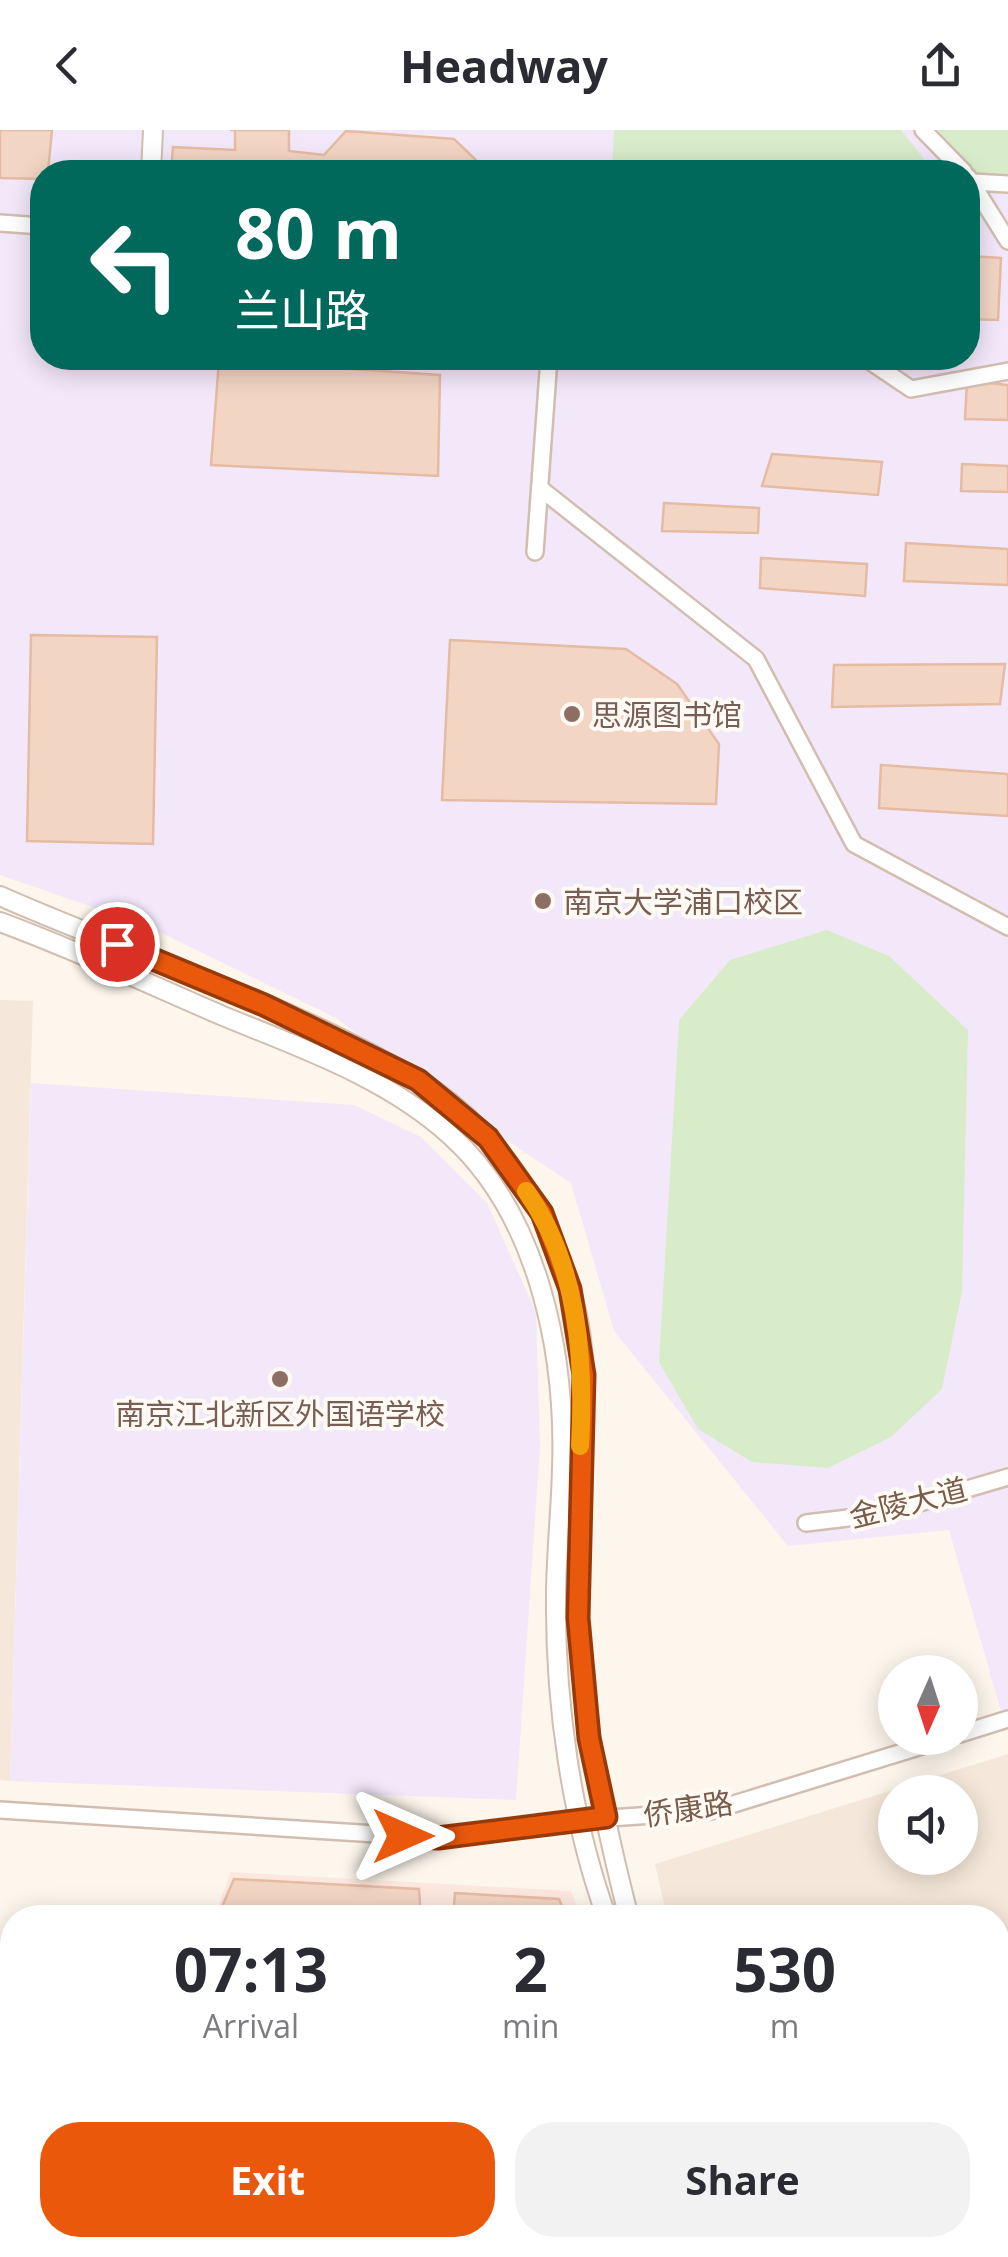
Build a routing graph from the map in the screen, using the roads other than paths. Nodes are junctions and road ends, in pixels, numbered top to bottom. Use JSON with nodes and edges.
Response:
{"nodes":[{"id":1,"x":153,"y":130,"type":"edge"},
{"id":2,"x":923,"y":130,"type":"edge"},
{"id":3,"x":152,"y":160,"type":"edge"},
{"id":4,"x":952,"y":160,"type":"edge"},
{"id":5,"x":980,"y":179,"type":"edge"},
{"id":6,"x":1008,"y":184,"type":"edge"},
{"id":7,"x":980,"y":196,"type":"edge"},
{"id":8,"x":0,"y":223,"type":"edge"},
{"id":9,"x":30,"y":225,"type":"edge"},
{"id":10,"x":1008,"y":241,"type":"edge"},
{"id":11,"x":548,"y":370,"type":"edge"},
{"id":12,"x":883,"y":370,"type":"edge"},
{"id":13,"x":1008,"y":370,"type":"edge"},
{"id":14,"x":541,"y":489,"type":"junction"},
{"id":15,"x":535,"y":552,"type":"dead end"},
{"id":16,"x":0,"y":896,"type":"edge"},
{"id":17,"x":0,"y":922,"type":"edge"},
{"id":18,"x":1008,"y":927,"type":"edge"},
{"id":19,"x":1008,"y":1477,"type":"edge"},
{"id":20,"x":806,"y":1523,"type":"dead end"},
{"id":21,"x":1008,"y":1719,"type":"edge"},
{"id":22,"x":978,"y":1728,"type":"edge"},
{"id":23,"x":893,"y":1755,"type":"edge"},
{"id":24,"x":0,"y":1810,"type":"edge"},
{"id":25,"x":606,"y":1817,"type":"junction"},
{"id":26,"x":581,"y":1820,"type":"junction"},
{"id":27,"x":604,"y":1905,"type":"edge"},
{"id":28,"x":627,"y":1905,"type":"edge"}],
"edges":[{"from":1,"to":3,"type":"street"},
{"from":2,"to":4,"type":"street"},
{"from":5,"to":6,"type":"street"},
{"from":7,"to":10,"type":"street"},
{"from":8,"to":9,"type":"street"},
{"from":11,"to":14,"type":"street"},
{"from":12,"to":13,"type":"street"},
{"from":14,"to":15,"type":"street"},
{"from":14,"to":18,"type":"street"},
{"from":16,"to":25,"type":"street"},
{"from":17,"to":26,"type":"street"},
{"from":19,"to":20,"type":"street","name":"金陵大道"},
{"from":21,"to":22,"type":"street"},
{"from":23,"to":25,"type":"street","name":"侨康路"},
{"from":24,"to":26,"type":"street","name":"侨康路"},
{"from":25,"to":26,"type":"street","name":"侨康路"},
{"from":25,"to":28,"type":"street"},
{"from":26,"to":27,"type":"street"}]}
